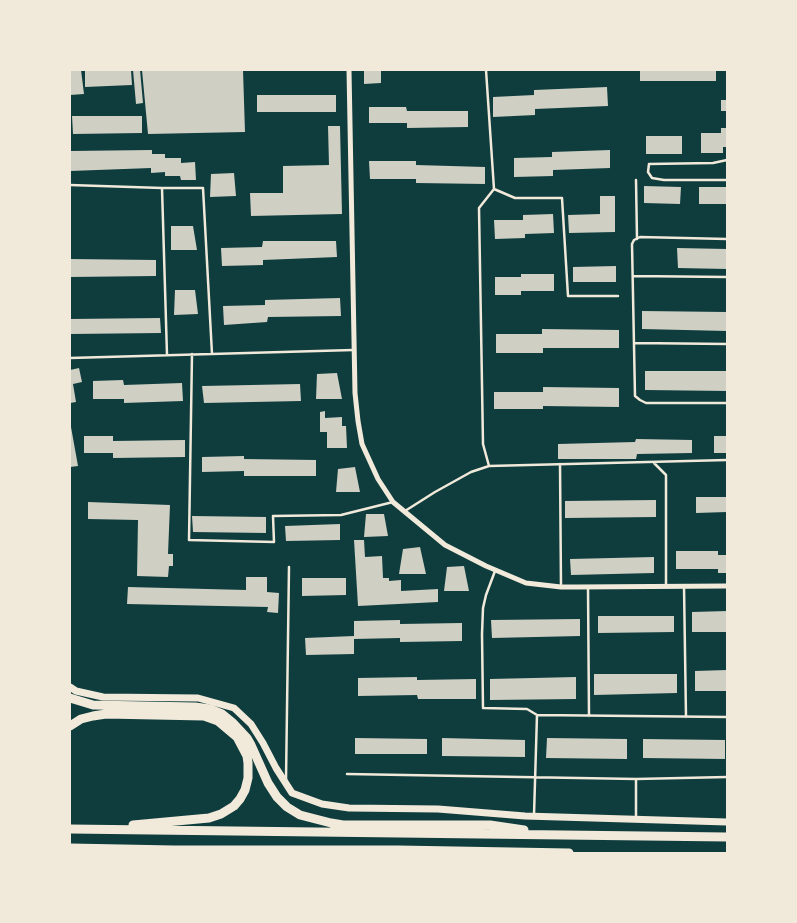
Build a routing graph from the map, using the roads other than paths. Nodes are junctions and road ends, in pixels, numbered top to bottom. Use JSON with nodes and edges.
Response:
{"nodes":[{"id":1,"x":349,"y":70,"type":"edge"},
{"id":2,"x":486,"y":70,"type":"edge"},
{"id":3,"x":727,"y":160,"type":"edge"},
{"id":4,"x":636,"y":180,"type":"dead end"},
{"id":5,"x":727,"y":180,"type":"edge"},
{"id":6,"x":70,"y":186,"type":"edge"},
{"id":7,"x":162,"y":188,"type":"junction"},
{"id":8,"x":494,"y":188,"type":"junction"},
{"id":9,"x":637,"y":239,"type":"junction"},
{"id":10,"x":727,"y":239,"type":"edge"},
{"id":11,"x":633,"y":276,"type":"junction"},
{"id":12,"x":727,"y":277,"type":"edge"},
{"id":13,"x":618,"y":296,"type":"dead end"},
{"id":14,"x":634,"y":343,"type":"junction"},
{"id":15,"x":727,"y":344,"type":"edge"},
{"id":16,"x":355,"y":350,"type":"junction"},
{"id":17,"x":192,"y":354,"type":"junction"},
{"id":18,"x":212,"y":354,"type":"junction"},
{"id":19,"x":167,"y":355,"type":"junction"},
{"id":20,"x":70,"y":358,"type":"edge"},
{"id":21,"x":727,"y":403,"type":"edge"},
{"id":22,"x":727,"y":460,"type":"edge"},
{"id":23,"x":653,"y":462,"type":"junction"},
{"id":24,"x":560,"y":464,"type":"junction"},
{"id":25,"x":489,"y":466,"type":"junction"},
{"id":26,"x":393,"y":502,"type":"junction"},
{"id":27,"x":404,"y":511,"type":"junction"},
{"id":28,"x":289,"y":567,"type":"dead end"},
{"id":29,"x":496,"y":570,"type":"junction"},
{"id":30,"x":666,"y":586,"type":"junction"},
{"id":31,"x":684,"y":586,"type":"junction"},
{"id":32,"x":727,"y":586,"type":"edge"},
{"id":33,"x":561,"y":587,"type":"junction"},
{"id":34,"x":588,"y":587,"type":"junction"},
{"id":35,"x":70,"y":687,"type":"edge"},
{"id":36,"x":70,"y":698,"type":"edge"},
{"id":37,"x":537,"y":715,"type":"junction"},
{"id":38,"x":589,"y":716,"type":"junction"},
{"id":39,"x":686,"y":717,"type":"junction"},
{"id":40,"x":727,"y":718,"type":"edge"},
{"id":41,"x":70,"y":726,"type":"edge"},
{"id":42,"x":347,"y":774,"type":"dead end"},
{"id":43,"x":535,"y":777,"type":"junction"},
{"id":44,"x":727,"y":777,"type":"edge"},
{"id":45,"x":636,"y":779,"type":"junction"},
{"id":46,"x":286,"y":784,"type":"junction"},
{"id":47,"x":534,"y":816,"type":"junction"},
{"id":48,"x":636,"y":820,"type":"junction"},
{"id":49,"x":727,"y":822,"type":"edge"},
{"id":50,"x":70,"y":829,"type":"edge"},
{"id":51,"x":90,"y":829,"type":"junction"},
{"id":52,"x":554,"y":835,"type":"junction"},
{"id":53,"x":727,"y":837,"type":"edge"},
{"id":54,"x":70,"y":848,"type":"edge"},
{"id":55,"x":107,"y":848,"type":"junction"},
{"id":56,"x":166,"y":853,"type":"edge"},
{"id":57,"x":549,"y":853,"type":"edge"},
{"id":58,"x":569,"y":853,"type":"edge"}],
"edges":[{"from":1,"to":16,"type":"street"},
{"from":2,"to":8,"type":"lane"},
{"from":3,"to":5,"type":"lane"},
{"from":4,"to":9,"type":"lane"},
{"from":6,"to":7,"type":"lane"},
{"from":7,"to":18,"type":"lane"},
{"from":7,"to":19,"type":"lane"},
{"from":8,"to":13,"type":"lane"},
{"from":8,"to":25,"type":"lane"},
{"from":9,"to":10,"type":"lane"},
{"from":9,"to":11,"type":"lane"},
{"from":11,"to":12,"type":"lane"},
{"from":11,"to":14,"type":"lane"},
{"from":14,"to":15,"type":"lane"},
{"from":14,"to":21,"type":"lane"},
{"from":16,"to":18,"type":"lane"},
{"from":16,"to":26,"type":"street"},
{"from":17,"to":18,"type":"lane"},
{"from":17,"to":19,"type":"lane"},
{"from":17,"to":26,"type":"lane"},
{"from":19,"to":20,"type":"lane"},
{"from":22,"to":23,"type":"lane"},
{"from":23,"to":24,"type":"lane"},
{"from":23,"to":30,"type":"lane"},
{"from":24,"to":25,"type":"lane"},
{"from":24,"to":33,"type":"lane"},
{"from":25,"to":27,"type":"lane"},
{"from":26,"to":27,"type":"street"},
{"from":27,"to":29,"type":"street"},
{"from":28,"to":46,"type":"lane"},
{"from":29,"to":33,"type":"street"},
{"from":29,"to":37,"type":"lane"},
{"from":30,"to":31,"type":"street"},
{"from":30,"to":34,"type":"street"},
{"from":31,"to":32,"type":"street"},
{"from":31,"to":39,"type":"lane"},
{"from":33,"to":34,"type":"street"},
{"from":34,"to":38,"type":"lane"},
{"from":35,"to":46,"type":"street"},
{"from":36,"to":52,"type":"main road"},
{"from":37,"to":38,"type":"lane"},
{"from":37,"to":43,"type":"lane"},
{"from":38,"to":39,"type":"lane"},
{"from":39,"to":40,"type":"lane"},
{"from":41,"to":51,"type":"main road"},
{"from":42,"to":43,"type":"lane"},
{"from":43,"to":45,"type":"lane"},
{"from":43,"to":47,"type":"lane"},
{"from":44,"to":45,"type":"lane"},
{"from":45,"to":48,"type":"lane"},
{"from":46,"to":47,"type":"street"},
{"from":47,"to":48,"type":"street"},
{"from":48,"to":49,"type":"street"},
{"from":50,"to":51,"type":"main road"},
{"from":51,"to":52,"type":"main road"},
{"from":52,"to":53,"type":"main road"},
{"from":54,"to":55,"type":"main road"},
{"from":55,"to":56,"type":"main road"},
{"from":55,"to":57,"type":"main road"},
{"from":57,"to":58,"type":"main road"}]}
